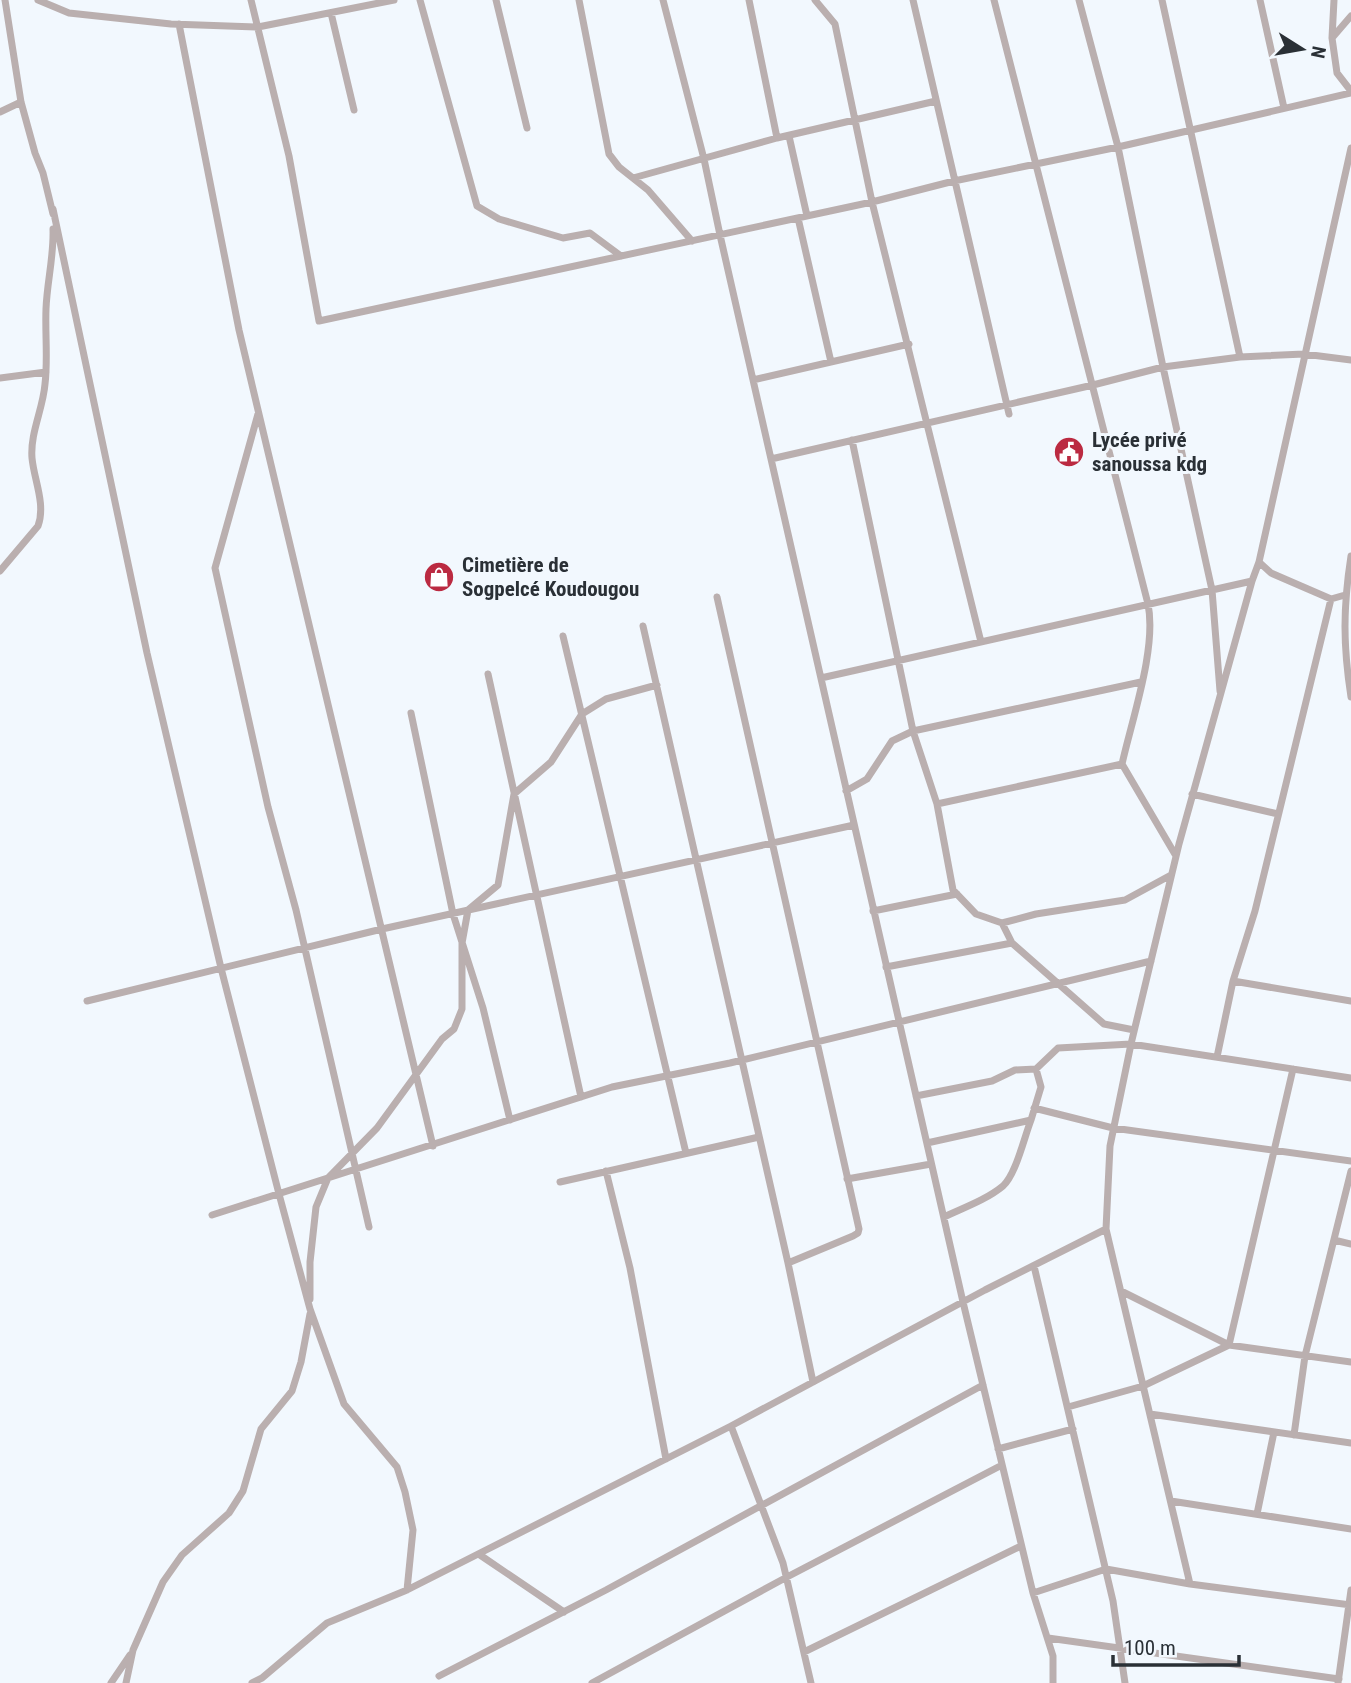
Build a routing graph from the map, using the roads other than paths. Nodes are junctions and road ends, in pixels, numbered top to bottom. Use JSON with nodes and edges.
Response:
{"nodes":[{"id":1,"x":5,"y":0,"type":"edge"},
{"id":2,"x":38,"y":0,"type":"edge"},
{"id":3,"x":251,"y":0,"type":"edge"},
{"id":4,"x":394,"y":0,"type":"edge"},
{"id":5,"x":420,"y":0,"type":"edge"},
{"id":6,"x":496,"y":0,"type":"edge"},
{"id":7,"x":579,"y":0,"type":"edge"},
{"id":8,"x":663,"y":0,"type":"edge"},
{"id":9,"x":749,"y":0,"type":"edge"},
{"id":10,"x":815,"y":0,"type":"edge"},
{"id":11,"x":913,"y":0,"type":"edge"},
{"id":12,"x":994,"y":0,"type":"edge"},
{"id":13,"x":1079,"y":0,"type":"edge"},
{"id":14,"x":1162,"y":0,"type":"edge"},
{"id":15,"x":1260,"y":0,"type":"edge"},
{"id":16,"x":1334,"y":0,"type":"edge"},
{"id":17,"x":331,"y":13,"type":"junction"},
{"id":18,"x":1351,"y":16,"type":"edge"},
{"id":19,"x":179,"y":24,"type":"junction"},
{"id":20,"x":258,"y":27,"type":"junction"},
{"id":21,"x":1332,"y":38,"type":"junction"},
{"id":22,"x":1351,"y":92,"type":"edge"},
{"id":23,"x":936,"y":101,"type":"junction"},
{"id":24,"x":21,"y":102,"type":"junction"},
{"id":25,"x":1284,"y":108,"type":"junction"},
{"id":26,"x":354,"y":110,"type":"dead end"},
{"id":27,"x":0,"y":112,"type":"edge"},
{"id":28,"x":856,"y":121,"type":"junction"},
{"id":29,"x":527,"y":128,"type":"dead end"},
{"id":30,"x":1190,"y":130,"type":"junction"},
{"id":31,"x":789,"y":136,"type":"junction"},
{"id":32,"x":777,"y":138,"type":"junction"},
{"id":33,"x":1118,"y":147,"type":"junction"},
{"id":34,"x":1351,"y":148,"type":"edge"},
{"id":35,"x":704,"y":159,"type":"junction"},
{"id":36,"x":1036,"y":165,"type":"junction"},
{"id":37,"x":633,"y":178,"type":"junction"},
{"id":38,"x":954,"y":181,"type":"junction"},
{"id":39,"x":872,"y":202,"type":"junction"},
{"id":40,"x":53,"y":209,"type":"junction"},
{"id":41,"x":807,"y":216,"type":"junction"},
{"id":42,"x":798,"y":218,"type":"junction"},
{"id":43,"x":720,"y":235,"type":"junction"},
{"id":44,"x":692,"y":241,"type":"junction"},
{"id":45,"x":621,"y":256,"type":"junction"},
{"id":46,"x":909,"y":344,"type":"junction"},
{"id":47,"x":1304,"y":354,"type":"junction"},
{"id":48,"x":1240,"y":357,"type":"junction"},
{"id":49,"x":1351,"y":360,"type":"edge"},
{"id":50,"x":831,"y":362,"type":"junction"},
{"id":51,"x":1163,"y":367,"type":"junction"},
{"id":52,"x":46,"y":372,"type":"junction"},
{"id":53,"x":0,"y":378,"type":"edge"},
{"id":54,"x":753,"y":380,"type":"junction"},
{"id":55,"x":1093,"y":385,"type":"junction"},
{"id":56,"x":1006,"y":404,"type":"junction"},
{"id":57,"x":259,"y":414,"type":"junction"},
{"id":58,"x":1009,"y":414,"type":"dead end"},
{"id":59,"x":929,"y":422,"type":"junction"},
{"id":60,"x":852,"y":440,"type":"junction"},
{"id":61,"x":771,"y":459,"type":"junction"},
{"id":62,"x":1351,"y":555,"type":"edge"},
{"id":63,"x":1259,"y":562,"type":"junction"},
{"id":64,"x":0,"y":571,"type":"edge"},
{"id":65,"x":1252,"y":580,"type":"junction"},
{"id":66,"x":1212,"y":590,"type":"junction"},
{"id":67,"x":1345,"y":595,"type":"junction"},
{"id":68,"x":717,"y":597,"type":"dead end"},
{"id":69,"x":1331,"y":599,"type":"junction"},
{"id":70,"x":1148,"y":604,"type":"junction"},
{"id":71,"x":643,"y":626,"type":"dead end"},
{"id":72,"x":563,"y":636,"type":"dead end"},
{"id":73,"x":981,"y":642,"type":"junction"},
{"id":74,"x":899,"y":660,"type":"junction"},
{"id":75,"x":488,"y":674,"type":"dead end"},
{"id":76,"x":821,"y":678,"type":"junction"},
{"id":77,"x":1141,"y":682,"type":"junction"},
{"id":78,"x":657,"y":685,"type":"junction"},
{"id":79,"x":1351,"y":697,"type":"edge"},
{"id":80,"x":1220,"y":699,"type":"junction"},
{"id":81,"x":411,"y":713,"type":"dead end"},
{"id":82,"x":582,"y":713,"type":"junction"},
{"id":83,"x":913,"y":731,"type":"junction"},
{"id":84,"x":1122,"y":764,"type":"junction"},
{"id":85,"x":846,"y":791,"type":"junction"},
{"id":86,"x":514,"y":794,"type":"junction"},
{"id":87,"x":1192,"y":794,"type":"junction"},
{"id":88,"x":937,"y":804,"type":"junction"},
{"id":89,"x":1278,"y":814,"type":"junction"},
{"id":90,"x":854,"y":825,"type":"junction"},
{"id":91,"x":773,"y":843,"type":"junction"},
{"id":92,"x":1176,"y":856,"type":"junction"},
{"id":93,"x":696,"y":859,"type":"junction"},
{"id":94,"x":621,"y":876,"type":"junction"},
{"id":95,"x":1171,"y":876,"type":"junction"},
{"id":96,"x":957,"y":894,"type":"junction"},
{"id":97,"x":536,"y":895,"type":"junction"},
{"id":98,"x":468,"y":910,"type":"junction"},
{"id":99,"x":873,"y":911,"type":"junction"},
{"id":100,"x":453,"y":914,"type":"junction"},
{"id":101,"x":1003,"y":923,"type":"junction"},
{"id":102,"x":382,"y":929,"type":"junction"},
{"id":103,"x":462,"y":943,"type":"junction"},
{"id":104,"x":1012,"y":943,"type":"junction"},
{"id":105,"x":304,"y":947,"type":"junction"},
{"id":106,"x":1151,"y":961,"type":"junction"},
{"id":107,"x":886,"y":967,"type":"junction"},
{"id":108,"x":221,"y":968,"type":"junction"},
{"id":109,"x":1234,"y":981,"type":"junction"},
{"id":110,"x":1059,"y":983,"type":"junction"},
{"id":111,"x":87,"y":1001,"type":"dead end"},
{"id":112,"x":1351,"y":1001,"type":"edge"},
{"id":113,"x":899,"y":1021,"type":"junction"},
{"id":114,"x":1134,"y":1030,"type":"junction"},
{"id":115,"x":817,"y":1041,"type":"junction"},
{"id":116,"x":1131,"y":1044,"type":"junction"},
{"id":117,"x":1217,"y":1057,"type":"junction"},
{"id":118,"x":742,"y":1060,"type":"junction"},
{"id":119,"x":1036,"y":1069,"type":"junction"},
{"id":120,"x":1293,"y":1069,"type":"junction"},
{"id":121,"x":416,"y":1073,"type":"junction"},
{"id":122,"x":668,"y":1076,"type":"junction"},
{"id":123,"x":1351,"y":1078,"type":"edge"},
{"id":124,"x":916,"y":1096,"type":"junction"},
{"id":125,"x":582,"y":1097,"type":"junction"},
{"id":126,"x":1034,"y":1108,"type":"junction"},
{"id":127,"x":510,"y":1120,"type":"junction"},
{"id":128,"x":1031,"y":1120,"type":"junction"},
{"id":129,"x":1113,"y":1128,"type":"junction"},
{"id":130,"x":759,"y":1137,"type":"junction"},
{"id":131,"x":927,"y":1143,"type":"junction"},
{"id":132,"x":433,"y":1146,"type":"junction"},
{"id":133,"x":1275,"y":1149,"type":"junction"},
{"id":134,"x":686,"y":1153,"type":"junction"},
{"id":135,"x":352,"y":1154,"type":"junction"},
{"id":136,"x":1351,"y":1161,"type":"edge"},
{"id":137,"x":931,"y":1164,"type":"junction"},
{"id":138,"x":356,"y":1170,"type":"junction"},
{"id":139,"x":606,"y":1171,"type":"junction"},
{"id":140,"x":1351,"y":1171,"type":"edge"},
{"id":141,"x":328,"y":1178,"type":"junction"},
{"id":142,"x":846,"y":1179,"type":"junction"},
{"id":143,"x":560,"y":1182,"type":"dead end"},
{"id":144,"x":279,"y":1194,"type":"junction"},
{"id":145,"x":212,"y":1215,"type":"dead end"},
{"id":146,"x":944,"y":1217,"type":"junction"},
{"id":147,"x":369,"y":1227,"type":"dead end"},
{"id":148,"x":1106,"y":1229,"type":"junction"},
{"id":149,"x":1334,"y":1240,"type":"junction"},
{"id":150,"x":1351,"y":1244,"type":"edge"},
{"id":151,"x":788,"y":1263,"type":"junction"},
{"id":152,"x":1034,"y":1266,"type":"junction"},
{"id":153,"x":1121,"y":1291,"type":"junction"},
{"id":154,"x":963,"y":1302,"type":"junction"},
{"id":155,"x":310,"y":1309,"type":"junction"},
{"id":156,"x":1230,"y":1345,"type":"junction"},
{"id":157,"x":1305,"y":1356,"type":"junction"},
{"id":158,"x":1351,"y":1362,"type":"edge"},
{"id":159,"x":814,"y":1382,"type":"junction"},
{"id":160,"x":983,"y":1385,"type":"junction"},
{"id":161,"x":1143,"y":1386,"type":"junction"},
{"id":162,"x":1068,"y":1407,"type":"junction"},
{"id":163,"x":1150,"y":1414,"type":"junction"},
{"id":164,"x":731,"y":1426,"type":"junction"},
{"id":165,"x":1073,"y":1429,"type":"junction"},
{"id":166,"x":1274,"y":1432,"type":"junction"},
{"id":167,"x":1294,"y":1435,"type":"junction"},
{"id":168,"x":1351,"y":1443,"type":"edge"},
{"id":169,"x":998,"y":1450,"type":"junction"},
{"id":170,"x":666,"y":1459,"type":"junction"},
{"id":171,"x":1002,"y":1465,"type":"junction"},
{"id":172,"x":1171,"y":1501,"type":"junction"},
{"id":173,"x":762,"y":1505,"type":"junction"},
{"id":174,"x":1257,"y":1514,"type":"junction"},
{"id":175,"x":1351,"y":1529,"type":"edge"},
{"id":176,"x":1021,"y":1546,"type":"junction"},
{"id":177,"x":480,"y":1555,"type":"junction"},
{"id":178,"x":1106,"y":1569,"type":"junction"},
{"id":179,"x":787,"y":1577,"type":"junction"},
{"id":180,"x":1191,"y":1584,"type":"junction"},
{"id":181,"x":1351,"y":1590,"type":"edge"},
{"id":182,"x":407,"y":1591,"type":"junction"},
{"id":183,"x":1032,"y":1593,"type":"junction"},
{"id":184,"x":1350,"y":1605,"type":"edge"},
{"id":185,"x":564,"y":1612,"type":"junction"},
{"id":186,"x":1048,"y":1638,"type":"junction"},
{"id":187,"x":1120,"y":1649,"type":"junction"},
{"id":188,"x":133,"y":1650,"type":"junction"},
{"id":189,"x":804,"y":1652,"type":"junction"},
{"id":190,"x":439,"y":1676,"type":"dead end"},
{"id":191,"x":1338,"y":1681,"type":"edge"},
{"id":192,"x":111,"y":1683,"type":"edge"},
{"id":193,"x":126,"y":1683,"type":"edge"},
{"id":194,"x":252,"y":1683,"type":"edge"},
{"id":195,"x":592,"y":1683,"type":"edge"},
{"id":196,"x":811,"y":1683,"type":"edge"},
{"id":197,"x":1053,"y":1683,"type":"edge"},
{"id":198,"x":1125,"y":1683,"type":"edge"}],
"edges":[{"from":1,"to":24,"type":"street"},
{"from":2,"to":19,"type":"street"},
{"from":3,"to":20,"type":"street"},
{"from":4,"to":17,"type":"street"},
{"from":5,"to":45,"type":"street"},
{"from":6,"to":29,"type":"street"},
{"from":7,"to":37,"type":"street"},
{"from":8,"to":35,"type":"street"},
{"from":9,"to":32,"type":"street"},
{"from":10,"to":28,"type":"street"},
{"from":11,"to":23,"type":"street"},
{"from":12,"to":36,"type":"street"},
{"from":13,"to":33,"type":"street"},
{"from":14,"to":30,"type":"street"},
{"from":15,"to":25,"type":"street"},
{"from":16,"to":21,"type":"street"},
{"from":17,"to":20,"type":"street"},
{"from":17,"to":26,"type":"street"},
{"from":18,"to":21,"type":"street"},
{"from":19,"to":20,"type":"street"},
{"from":19,"to":57,"type":"street"},
{"from":20,"to":45,"type":"street"},
{"from":21,"to":22,"type":"street"},
{"from":22,"to":25,"type":"street"},
{"from":23,"to":28,"type":"street"},
{"from":23,"to":38,"type":"street"},
{"from":24,"to":27,"type":"street"},
{"from":24,"to":40,"type":"street"},
{"from":25,"to":30,"type":"street"},
{"from":28,"to":31,"type":"street"},
{"from":28,"to":39,"type":"street"},
{"from":30,"to":33,"type":"street"},
{"from":30,"to":48,"type":"street"},
{"from":31,"to":32,"type":"street"},
{"from":31,"to":41,"type":"street"},
{"from":32,"to":35,"type":"street"},
{"from":33,"to":36,"type":"street"},
{"from":33,"to":51,"type":"street"},
{"from":34,"to":47,"type":"street"},
{"from":35,"to":37,"type":"street"},
{"from":35,"to":43,"type":"street"},
{"from":36,"to":38,"type":"street"},
{"from":36,"to":55,"type":"street"},
{"from":37,"to":44,"type":"street"},
{"from":38,"to":39,"type":"street"},
{"from":38,"to":56,"type":"street"},
{"from":39,"to":41,"type":"street"},
{"from":39,"to":46,"type":"street"},
{"from":40,"to":52,"type":"street"},
{"from":40,"to":108,"type":"street"},
{"from":41,"to":42,"type":"street"},
{"from":42,"to":43,"type":"street"},
{"from":42,"to":50,"type":"street"},
{"from":43,"to":44,"type":"street"},
{"from":43,"to":54,"type":"street"},
{"from":44,"to":45,"type":"street"},
{"from":46,"to":50,"type":"street"},
{"from":46,"to":59,"type":"street"},
{"from":47,"to":48,"type":"street"},
{"from":47,"to":49,"type":"street"},
{"from":47,"to":63,"type":"street"},
{"from":48,"to":51,"type":"street"},
{"from":50,"to":54,"type":"street"},
{"from":51,"to":55,"type":"street"},
{"from":51,"to":66,"type":"street"},
{"from":52,"to":53,"type":"street"},
{"from":52,"to":64,"type":"street"},
{"from":54,"to":61,"type":"street"},
{"from":55,"to":56,"type":"street"},
{"from":55,"to":70,"type":"street"},
{"from":56,"to":58,"type":"street"},
{"from":56,"to":59,"type":"street"},
{"from":57,"to":102,"type":"street"},
{"from":57,"to":105,"type":"street"},
{"from":59,"to":60,"type":"street"},
{"from":59,"to":73,"type":"street"},
{"from":60,"to":61,"type":"street"},
{"from":60,"to":74,"type":"street"},
{"from":61,"to":76,"type":"street"},
{"from":62,"to":67,"type":"street"},
{"from":63,"to":65,"type":"street"},
{"from":63,"to":69,"type":"street"},
{"from":65,"to":66,"type":"street"},
{"from":65,"to":80,"type":"street"},
{"from":66,"to":70,"type":"street"},
{"from":66,"to":80,"type":"street"},
{"from":67,"to":69,"type":"street"},
{"from":67,"to":79,"type":"street"},
{"from":68,"to":91,"type":"street"},
{"from":69,"to":89,"type":"street"},
{"from":70,"to":73,"type":"street"},
{"from":70,"to":77,"type":"street"},
{"from":71,"to":78,"type":"street"},
{"from":72,"to":82,"type":"street"},
{"from":73,"to":74,"type":"street"},
{"from":74,"to":76,"type":"street"},
{"from":74,"to":83,"type":"street"},
{"from":75,"to":86,"type":"street"},
{"from":76,"to":85,"type":"street"},
{"from":77,"to":83,"type":"street"},
{"from":77,"to":84,"type":"street"},
{"from":78,"to":82,"type":"street"},
{"from":78,"to":93,"type":"street"},
{"from":80,"to":87,"type":"street"},
{"from":81,"to":100,"type":"street"},
{"from":82,"to":86,"type":"street"},
{"from":82,"to":94,"type":"street"},
{"from":83,"to":85,"type":"street"},
{"from":83,"to":88,"type":"street"},
{"from":84,"to":88,"type":"street"},
{"from":84,"to":92,"type":"street"},
{"from":85,"to":90,"type":"street"},
{"from":86,"to":97,"type":"street"},
{"from":86,"to":98,"type":"street"},
{"from":87,"to":89,"type":"street"},
{"from":87,"to":92,"type":"street"},
{"from":88,"to":96,"type":"street"},
{"from":89,"to":109,"type":"street"},
{"from":90,"to":91,"type":"street"},
{"from":90,"to":99,"type":"street"},
{"from":91,"to":93,"type":"street"},
{"from":91,"to":115,"type":"street"},
{"from":92,"to":95,"type":"street"},
{"from":93,"to":94,"type":"street"},
{"from":93,"to":118,"type":"street"},
{"from":94,"to":97,"type":"street"},
{"from":94,"to":122,"type":"street"},
{"from":95,"to":101,"type":"street"},
{"from":95,"to":106,"type":"street"},
{"from":96,"to":99,"type":"street"},
{"from":96,"to":101,"type":"street"},
{"from":97,"to":98,"type":"street"},
{"from":97,"to":125,"type":"street"},
{"from":98,"to":100,"type":"street"},
{"from":98,"to":103,"type":"street"},
{"from":99,"to":107,"type":"street"},
{"from":100,"to":102,"type":"street"},
{"from":100,"to":103,"type":"street"},
{"from":101,"to":104,"type":"street"},
{"from":102,"to":105,"type":"street"},
{"from":102,"to":121,"type":"street"},
{"from":103,"to":121,"type":"street"},
{"from":103,"to":127,"type":"street"},
{"from":104,"to":107,"type":"street"},
{"from":104,"to":110,"type":"street"},
{"from":105,"to":108,"type":"street"},
{"from":105,"to":135,"type":"street"},
{"from":106,"to":110,"type":"street"},
{"from":106,"to":114,"type":"street"},
{"from":107,"to":113,"type":"street"},
{"from":108,"to":111,"type":"street"},
{"from":108,"to":144,"type":"street"},
{"from":109,"to":112,"type":"street"},
{"from":109,"to":117,"type":"street"},
{"from":110,"to":113,"type":"street"},
{"from":110,"to":114,"type":"street"},
{"from":113,"to":115,"type":"street"},
{"from":113,"to":124,"type":"street"},
{"from":114,"to":116,"type":"street"},
{"from":115,"to":118,"type":"street"},
{"from":115,"to":142,"type":"street"},
{"from":116,"to":117,"type":"street"},
{"from":116,"to":119,"type":"street"},
{"from":116,"to":129,"type":"street"},
{"from":117,"to":120,"type":"street"},
{"from":118,"to":122,"type":"street"},
{"from":118,"to":130,"type":"street"},
{"from":119,"to":124,"type":"street"},
{"from":119,"to":126,"type":"street"},
{"from":120,"to":123,"type":"street"},
{"from":120,"to":133,"type":"street"},
{"from":121,"to":132,"type":"street"},
{"from":121,"to":135,"type":"street"},
{"from":122,"to":125,"type":"street"},
{"from":122,"to":134,"type":"street"},
{"from":124,"to":131,"type":"street"},
{"from":125,"to":127,"type":"street"},
{"from":126,"to":128,"type":"street"},
{"from":126,"to":129,"type":"street"},
{"from":127,"to":132,"type":"street"},
{"from":128,"to":131,"type":"street"},
{"from":128,"to":146,"type":"street"},
{"from":129,"to":133,"type":"street"},
{"from":129,"to":148,"type":"street"},
{"from":130,"to":134,"type":"street"},
{"from":130,"to":151,"type":"street"},
{"from":131,"to":137,"type":"street"},
{"from":132,"to":138,"type":"street"},
{"from":133,"to":136,"type":"street"},
{"from":133,"to":156,"type":"street"},
{"from":134,"to":139,"type":"street"},
{"from":135,"to":138,"type":"street"},
{"from":135,"to":141,"type":"street"},
{"from":137,"to":142,"type":"street"},
{"from":137,"to":146,"type":"street"},
{"from":138,"to":141,"type":"street"},
{"from":138,"to":147,"type":"street"},
{"from":139,"to":143,"type":"street"},
{"from":139,"to":170,"type":"street"},
{"from":140,"to":149,"type":"street"},
{"from":141,"to":144,"type":"street"},
{"from":141,"to":155,"type":"street"},
{"from":142,"to":151,"type":"street"},
{"from":144,"to":145,"type":"street"},
{"from":144,"to":155,"type":"street"},
{"from":146,"to":154,"type":"street"},
{"from":148,"to":152,"type":"street"},
{"from":148,"to":153,"type":"street"},
{"from":149,"to":150,"type":"street"},
{"from":149,"to":157,"type":"street"},
{"from":151,"to":159,"type":"street"},
{"from":152,"to":154,"type":"street"},
{"from":152,"to":162,"type":"street"},
{"from":153,"to":156,"type":"street"},
{"from":153,"to":161,"type":"street"},
{"from":154,"to":159,"type":"street"},
{"from":154,"to":160,"type":"street"},
{"from":155,"to":182,"type":"street"},
{"from":155,"to":188,"type":"street"},
{"from":156,"to":157,"type":"street"},
{"from":156,"to":161,"type":"street"},
{"from":157,"to":158,"type":"street"},
{"from":157,"to":167,"type":"street"},
{"from":159,"to":164,"type":"street"},
{"from":160,"to":169,"type":"street"},
{"from":160,"to":173,"type":"street"},
{"from":161,"to":162,"type":"street"},
{"from":161,"to":163,"type":"street"},
{"from":162,"to":165,"type":"street"},
{"from":163,"to":166,"type":"street"},
{"from":163,"to":172,"type":"street"},
{"from":164,"to":170,"type":"street"},
{"from":164,"to":173,"type":"street"},
{"from":165,"to":169,"type":"street"},
{"from":165,"to":178,"type":"street"},
{"from":166,"to":167,"type":"street"},
{"from":166,"to":174,"type":"street"},
{"from":167,"to":168,"type":"street"},
{"from":169,"to":171,"type":"street"},
{"from":170,"to":177,"type":"street"},
{"from":171,"to":176,"type":"street"},
{"from":171,"to":179,"type":"street"},
{"from":172,"to":174,"type":"street"},
{"from":172,"to":180,"type":"street"},
{"from":173,"to":179,"type":"street"},
{"from":173,"to":185,"type":"street"},
{"from":174,"to":175,"type":"street"},
{"from":176,"to":183,"type":"street"},
{"from":176,"to":189,"type":"street"},
{"from":177,"to":182,"type":"street"},
{"from":177,"to":185,"type":"street"},
{"from":178,"to":180,"type":"street"},
{"from":178,"to":183,"type":"street"},
{"from":178,"to":187,"type":"street"},
{"from":179,"to":189,"type":"street"},
{"from":179,"to":195,"type":"street"},
{"from":180,"to":184,"type":"street"},
{"from":181,"to":184,"type":"street"},
{"from":182,"to":194,"type":"street"},
{"from":183,"to":186,"type":"street"},
{"from":184,"to":191,"type":"street"},
{"from":185,"to":190,"type":"street"},
{"from":186,"to":187,"type":"street"},
{"from":186,"to":197,"type":"street"},
{"from":187,"to":191,"type":"street"},
{"from":187,"to":198,"type":"street"},
{"from":188,"to":192,"type":"street"},
{"from":188,"to":193,"type":"street"},
{"from":189,"to":196,"type":"street"}]}
